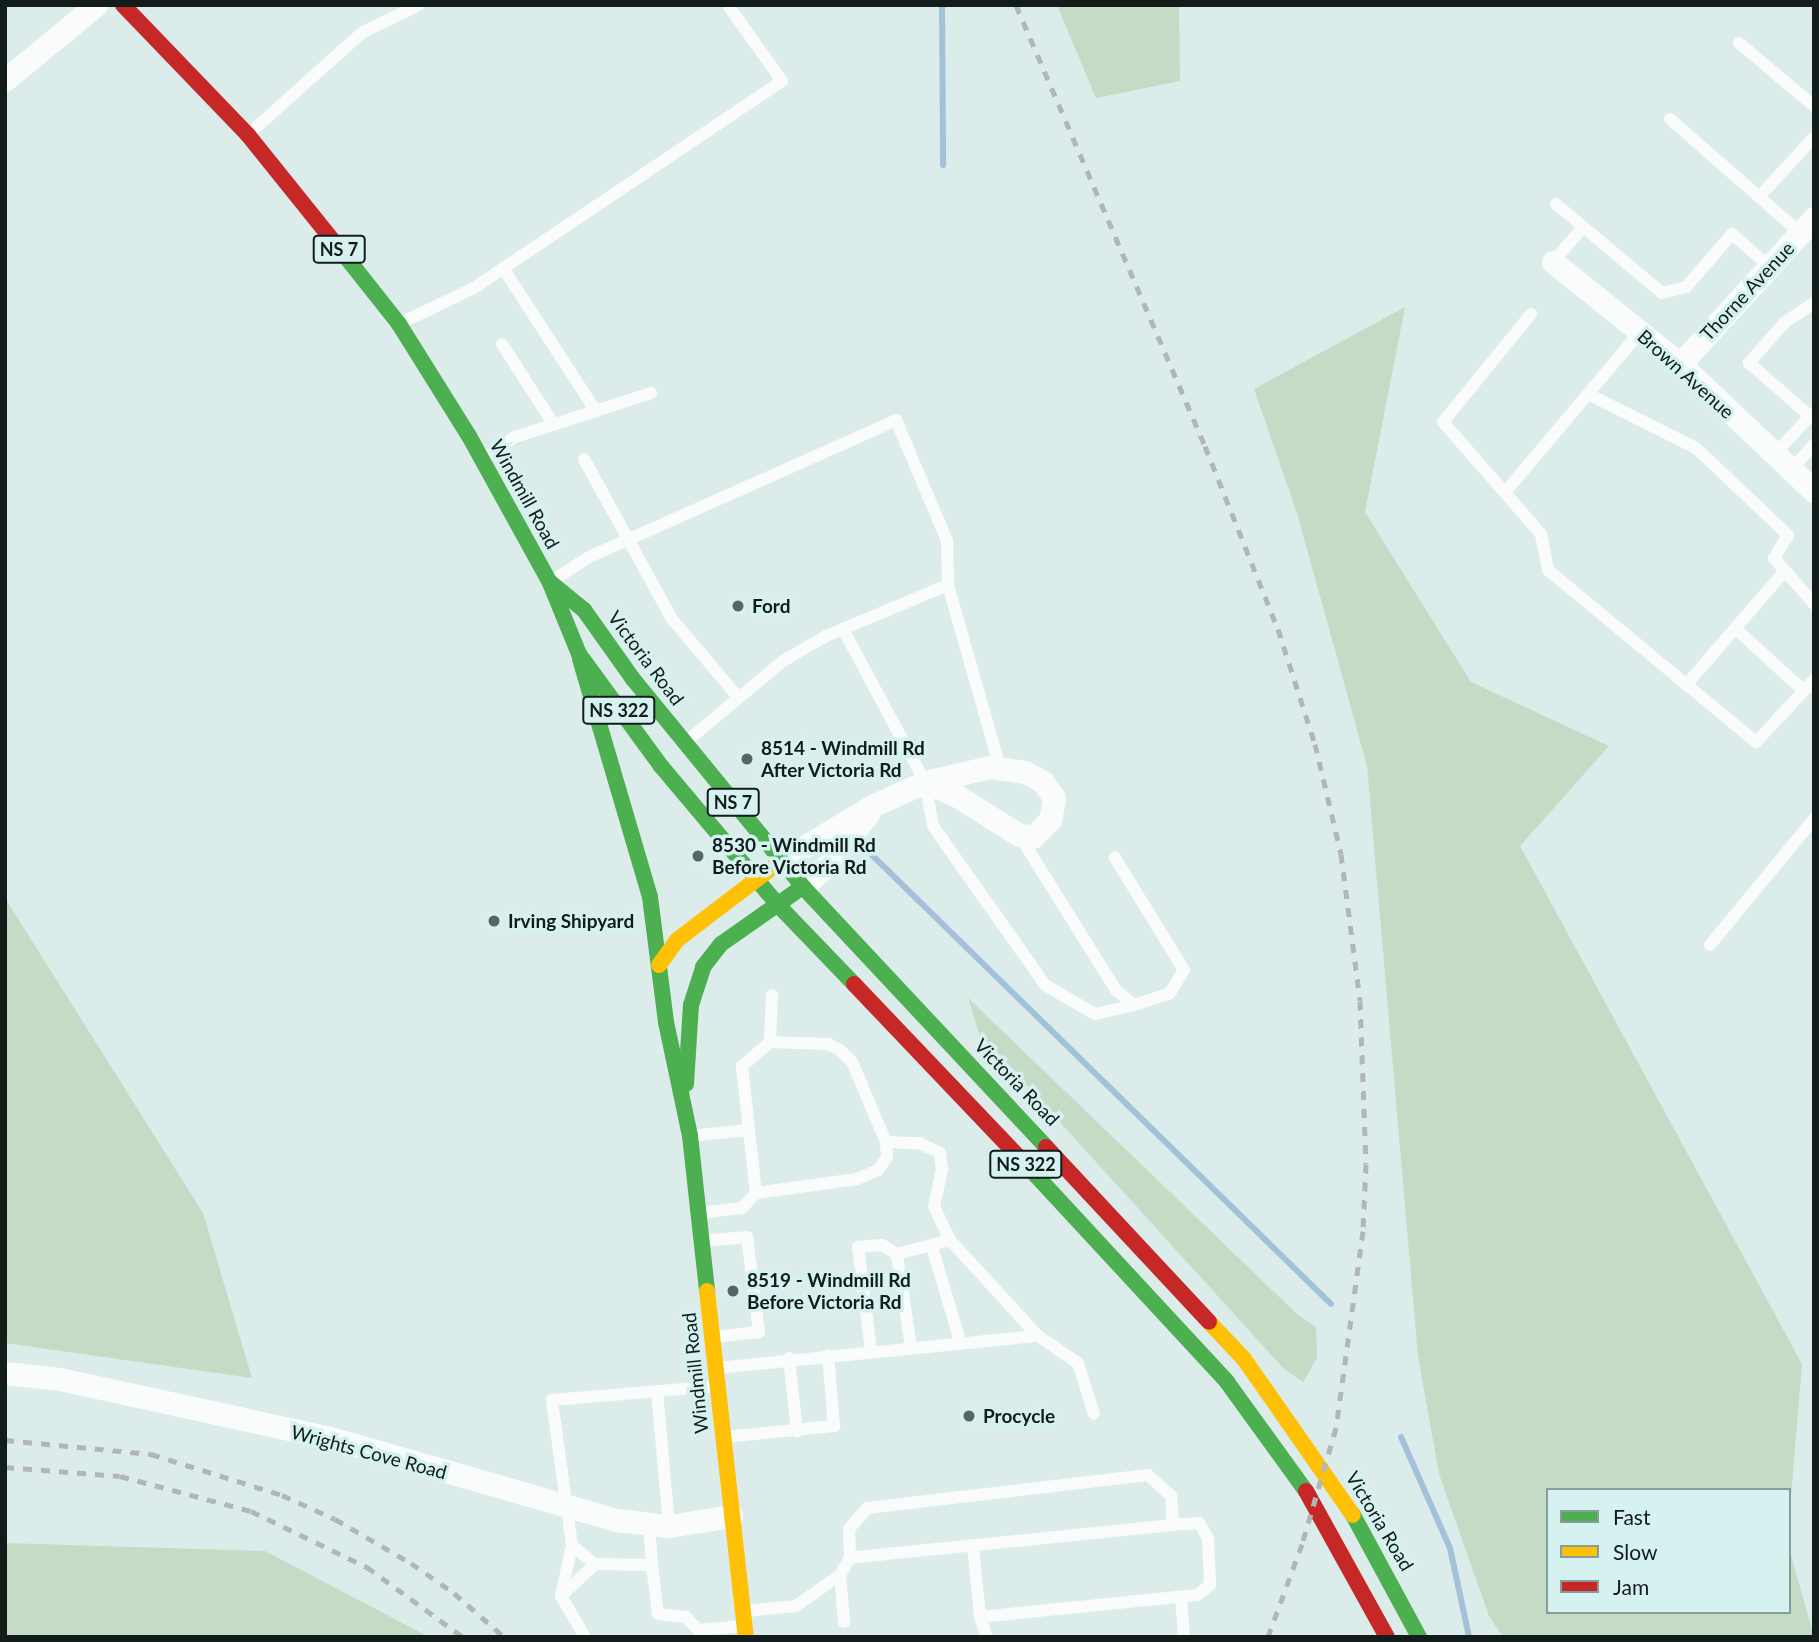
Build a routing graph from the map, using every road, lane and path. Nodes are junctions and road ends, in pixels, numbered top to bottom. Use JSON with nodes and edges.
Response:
{"nodes":[{"id":1,"x":96,"y":5,"type":"edge"},
{"id":2,"x":123,"y":5,"type":"edge"},
{"id":3,"x":419,"y":5,"type":"edge"},
{"id":4,"x":728,"y":5,"type":"edge"},
{"id":5,"x":1739,"y":43,"type":"dead end"},
{"id":6,"x":5,"y":80,"type":"edge"},
{"id":7,"x":1814,"y":106,"type":"edge"},
{"id":8,"x":1670,"y":119,"type":"dead end"},
{"id":9,"x":248,"y":135,"type":"junction"},
{"id":10,"x":1813,"y":138,"type":"edge"},
{"id":11,"x":1759,"y":197,"type":"junction"},
{"id":12,"x":1556,"y":204,"type":"dead end"},
{"id":13,"x":1807,"y":226,"type":"edge"},
{"id":14,"x":1583,"y":228,"type":"junction"},
{"id":15,"x":1553,"y":262,"type":"joint"},
{"id":16,"x":1770,"y":267,"type":"junction"},
{"id":17,"x":503,"y":268,"type":"junction"},
{"id":18,"x":1814,"y":303,"type":"edge"},
{"id":19,"x":1531,"y":314,"type":"dead end"},
{"id":20,"x":399,"y":324,"type":"junction"},
{"id":21,"x":1640,"y":332,"type":"junction"},
{"id":22,"x":502,"y":344,"type":"dead end"},
{"id":23,"x":1680,"y":364,"type":"junction"},
{"id":24,"x":652,"y":393,"type":"dead end"},
{"id":25,"x":1588,"y":394,"type":"junction"},
{"id":26,"x":597,"y":411,"type":"junction"},
{"id":27,"x":1812,"y":414,"type":"edge"},
{"id":28,"x":554,"y":425,"type":"junction"},
{"id":29,"x":1814,"y":444,"type":"edge"},
{"id":30,"x":481,"y":459,"type":"junction"},
{"id":31,"x":584,"y":459,"type":"dead end"},
{"id":32,"x":1782,"y":463,"type":"junction"},
{"id":33,"x":1507,"y":490,"type":"junction"},
{"id":34,"x":1814,"y":491,"type":"edge"},
{"id":35,"x":627,"y":542,"type":"junction"},
{"id":36,"x":1783,"y":573,"type":"junction"},
{"id":37,"x":550,"y":583,"type":"junction"},
{"id":38,"x":948,"y":585,"type":"junction"},
{"id":39,"x":1814,"y":604,"type":"edge"},
{"id":40,"x":1735,"y":628,"type":"junction"},
{"id":41,"x":842,"y":629,"type":"junction"},
{"id":42,"x":579,"y":654,"type":"junction"},
{"id":43,"x":1814,"y":680,"type":"edge"},
{"id":44,"x":1686,"y":685,"type":"junction"},
{"id":45,"x":1804,"y":691,"type":"junction"},
{"id":46,"x":737,"y":696,"type":"junction"},
{"id":47,"x":684,"y":744,"type":"junction"},
{"id":48,"x":1000,"y":768,"type":"junction"},
{"id":49,"x":925,"y":782,"type":"junction"},
{"id":50,"x":874,"y":806,"type":"junction"},
{"id":51,"x":1814,"y":819,"type":"edge"},
{"id":52,"x":1019,"y":835,"type":"junction"},
{"id":53,"x":1115,"y":858,"type":"dead end"},
{"id":54,"x":780,"y":861,"type":"junction"},
{"id":55,"x":757,"y":881,"type":"junction"},
{"id":56,"x":803,"y":887,"type":"junction"},
{"id":57,"x":778,"y":905,"type":"junction"},
{"id":58,"x":1710,"y":945,"type":"dead end"},
{"id":59,"x":659,"y":965,"type":"junction"},
{"id":60,"x":772,"y":995,"type":"dead end"},
{"id":61,"x":1134,"y":1005,"type":"junction"},
{"id":62,"x":770,"y":1042,"type":"junction"},
{"id":63,"x":682,"y":1106,"type":"junction"},
{"id":64,"x":748,"y":1130,"type":"junction"},
{"id":65,"x":690,"y":1136,"type":"junction"},
{"id":66,"x":886,"y":1142,"type":"junction"},
{"id":67,"x":756,"y":1193,"type":"junction"},
{"id":68,"x":699,"y":1213,"type":"junction"},
{"id":69,"x":950,"y":1240,"type":"junction"},
{"id":70,"x":702,"y":1241,"type":"junction"},
{"id":71,"x":932,"y":1247,"type":"junction"},
{"id":72,"x":897,"y":1254,"type":"junction"},
{"id":73,"x":1038,"y":1336,"type":"junction"},
{"id":74,"x":712,"y":1338,"type":"junction"},
{"id":75,"x":961,"y":1344,"type":"junction"},
{"id":76,"x":911,"y":1347,"type":"junction"},
{"id":77,"x":871,"y":1351,"type":"junction"},
{"id":78,"x":828,"y":1355,"type":"junction"},
{"id":79,"x":789,"y":1359,"type":"junction"},
{"id":80,"x":716,"y":1368,"type":"junction"},
{"id":81,"x":5,"y":1373,"type":"edge"},
{"id":82,"x":717,"y":1386,"type":"junction"},
{"id":83,"x":657,"y":1391,"type":"junction"},
{"id":84,"x":1094,"y":1414,"type":"dead end"},
{"id":85,"x":797,"y":1432,"type":"junction"},
{"id":86,"x":723,"y":1437,"type":"junction"},
{"id":87,"x":565,"y":1508,"type":"junction"},
{"id":88,"x":731,"y":1516,"type":"junction"},
{"id":89,"x":659,"y":1525,"type":"junction"},
{"id":90,"x":1173,"y":1525,"type":"junction"},
{"id":91,"x":572,"y":1545,"type":"junction"},
{"id":92,"x":973,"y":1546,"type":"junction"},
{"id":93,"x":850,"y":1558,"type":"junction"},
{"id":94,"x":595,"y":1564,"type":"junction"},
{"id":95,"x":652,"y":1565,"type":"junction"},
{"id":96,"x":840,"y":1574,"type":"junction"},
{"id":97,"x":561,"y":1596,"type":"junction"},
{"id":98,"x":1181,"y":1597,"type":"junction"},
{"id":99,"x":980,"y":1617,"type":"junction"},
{"id":100,"x":844,"y":1622,"type":"dead end"},
{"id":101,"x":745,"y":1625,"type":"edge"},
{"id":102,"x":585,"y":1637,"type":"edge"},
{"id":103,"x":987,"y":1637,"type":"edge"},
{"id":104,"x":1184,"y":1637,"type":"edge"},
{"id":105,"x":1387,"y":1637,"type":"edge"},
{"id":106,"x":1419,"y":1637,"type":"edge"}],
"edges":[{"from":1,"to":6,"type":"street"},
{"from":2,"to":9,"type":"main road","name":"Windmill Road","number":"NS 7"},
{"from":3,"to":9,"type":"lane"},
{"from":4,"to":17,"type":"lane"},
{"from":5,"to":7,"type":"lane"},
{"from":8,"to":11,"type":"lane"},
{"from":9,"to":20,"type":"main road","name":"Windmill Road","number":"NS 7"},
{"from":10,"to":11,"type":"lane"},
{"from":11,"to":13,"type":"lane"},
{"from":12,"to":14,"type":"lane"},
{"from":13,"to":16,"type":"street","name":"Thorne Avenue"},
{"from":14,"to":15,"type":"lane"},
{"from":14,"to":16,"type":"lane"},
{"from":15,"to":21,"type":"street","name":"Brown Avenue"},
{"from":16,"to":23,"type":"street","name":"Thorne Avenue"},
{"from":17,"to":20,"type":"lane"},
{"from":17,"to":26,"type":"lane"},
{"from":18,"to":27,"type":"lane"},
{"from":19,"to":33,"type":"lane"},
{"from":20,"to":30,"type":"main road","name":"Windmill Road","number":"NS 7"},
{"from":21,"to":23,"type":"street","name":"Brown Avenue"},
{"from":21,"to":25,"type":"lane"},
{"from":22,"to":28,"type":"lane"},
{"from":23,"to":32,"type":"street","name":"Brown Avenue"},
{"from":24,"to":26,"type":"lane"},
{"from":25,"to":33,"type":"lane"},
{"from":25,"to":36,"type":"lane"},
{"from":26,"to":28,"type":"lane"},
{"from":27,"to":32,"type":"lane"},
{"from":28,"to":30,"type":"lane"},
{"from":29,"to":32,"type":"lane"},
{"from":30,"to":37,"type":"main road","name":"Windmill Road","number":"NS 7"},
{"from":31,"to":35,"type":"lane"},
{"from":32,"to":34,"type":"street","name":"Brown Avenue"},
{"from":33,"to":44,"type":"lane"},
{"from":35,"to":37,"type":"lane"},
{"from":35,"to":38,"type":"lane"},
{"from":35,"to":46,"type":"lane"},
{"from":36,"to":39,"type":"lane"},
{"from":36,"to":40,"type":"lane"},
{"from":37,"to":42,"type":"main road","name":"Windmill Road","number":"NS 7"},
{"from":37,"to":47,"type":"main road","name":"Victoria Road","number":"NS 7"},
{"from":38,"to":41,"type":"lane"},
{"from":38,"to":48,"type":"lane"},
{"from":40,"to":44,"type":"lane"},
{"from":40,"to":45,"type":"lane"},
{"from":41,"to":46,"type":"lane"},
{"from":41,"to":49,"type":"lane"},
{"from":42,"to":55,"type":"main road","number":"NS 322"},
{"from":42,"to":59,"type":"main road","name":"Windmill Road","number":"NS 7"},
{"from":43,"to":45,"type":"lane"},
{"from":44,"to":45,"type":"lane"},
{"from":46,"to":47,"type":"lane"},
{"from":47,"to":54,"type":"main road","name":"Victoria Road","number":"NS 7"},
{"from":48,"to":49,"type":"street"},
{"from":48,"to":52,"type":"street"},
{"from":49,"to":50,"type":"street"},
{"from":49,"to":52,"type":"street"},
{"from":49,"to":61,"type":"lane"},
{"from":50,"to":54,"type":"street"},
{"from":50,"to":56,"type":"street"},
{"from":51,"to":58,"type":"lane"},
{"from":52,"to":61,"type":"lane"},
{"from":53,"to":61,"type":"lane"},
{"from":54,"to":55,"type":"main road"},
{"from":54,"to":56,"type":"main road","name":"Victoria Road","number":"NS 7"},
{"from":55,"to":57,"type":"main road","number":"NS 322"},
{"from":55,"to":59,"type":"main road"},
{"from":56,"to":57,"type":"main road","name":"Windmill Road","number":"NS 7"},
{"from":56,"to":106,"type":"main road","name":"Victoria Road","number":"NS 322"},
{"from":57,"to":63,"type":"main road","name":"Windmill Road","number":"NS 7"},
{"from":57,"to":105,"type":"main road","number":"NS 322"},
{"from":59,"to":63,"type":"main road","name":"Windmill Road","number":"NS 7"},
{"from":60,"to":62,"type":"lane"},
{"from":62,"to":64,"type":"lane"},
{"from":62,"to":66,"type":"lane"},
{"from":63,"to":65,"type":"main road","name":"Windmill Road","number":"NS 7"},
{"from":64,"to":65,"type":"lane"},
{"from":64,"to":67,"type":"lane"},
{"from":65,"to":68,"type":"main road","name":"Windmill Road","number":"NS 7"},
{"from":66,"to":67,"type":"lane"},
{"from":66,"to":69,"type":"lane"},
{"from":67,"to":68,"type":"lane"},
{"from":68,"to":70,"type":"main road","name":"Windmill Road","number":"NS 7"},
{"from":69,"to":71,"type":"lane"},
{"from":69,"to":73,"type":"lane"},
{"from":70,"to":74,"type":"main road","name":"Windmill Road","number":"NS 7"},
{"from":70,"to":74,"type":"lane"},
{"from":71,"to":72,"type":"lane"},
{"from":71,"to":75,"type":"lane"},
{"from":72,"to":76,"type":"lane"},
{"from":72,"to":77,"type":"lane"},
{"from":73,"to":75,"type":"lane"},
{"from":73,"to":84,"type":"lane"},
{"from":74,"to":80,"type":"main road","name":"Windmill Road","number":"NS 7"},
{"from":75,"to":76,"type":"lane"},
{"from":76,"to":77,"type":"lane"},
{"from":77,"to":78,"type":"lane"},
{"from":78,"to":79,"type":"lane"},
{"from":78,"to":85,"type":"lane"},
{"from":79,"to":80,"type":"lane"},
{"from":79,"to":85,"type":"lane"},
{"from":80,"to":82,"type":"main road","name":"Windmill Road","number":"NS 7"},
{"from":81,"to":87,"type":"street","name":"Wrights Cove Road"},
{"from":82,"to":83,"type":"lane"},
{"from":82,"to":86,"type":"main road","name":"Windmill Road","number":"NS 7"},
{"from":83,"to":87,"type":"lane"},
{"from":83,"to":89,"type":"lane"},
{"from":85,"to":86,"type":"lane"},
{"from":86,"to":88,"type":"main road","name":"Windmill Road","number":"NS 7"},
{"from":87,"to":89,"type":"street","name":"Wrights Cove Road"},
{"from":87,"to":91,"type":"lane"},
{"from":88,"to":89,"type":"street","name":"Wrights Cove Road"},
{"from":88,"to":101,"type":"main road","name":"Windmill Road","number":"NS 7"},
{"from":89,"to":95,"type":"lane"},
{"from":90,"to":92,"type":"lane"},
{"from":90,"to":93,"type":"lane"},
{"from":90,"to":98,"type":"lane"},
{"from":91,"to":94,"type":"lane"},
{"from":91,"to":97,"type":"lane"},
{"from":92,"to":93,"type":"lane"},
{"from":92,"to":99,"type":"lane"},
{"from":93,"to":96,"type":"lane"},
{"from":94,"to":95,"type":"lane"},
{"from":94,"to":97,"type":"lane"},
{"from":95,"to":101,"type":"lane"},
{"from":96,"to":100,"type":"lane"},
{"from":96,"to":101,"type":"lane"},
{"from":97,"to":102,"type":"lane"},
{"from":98,"to":99,"type":"lane"},
{"from":98,"to":104,"type":"lane"},
{"from":99,"to":103,"type":"lane"}]}
